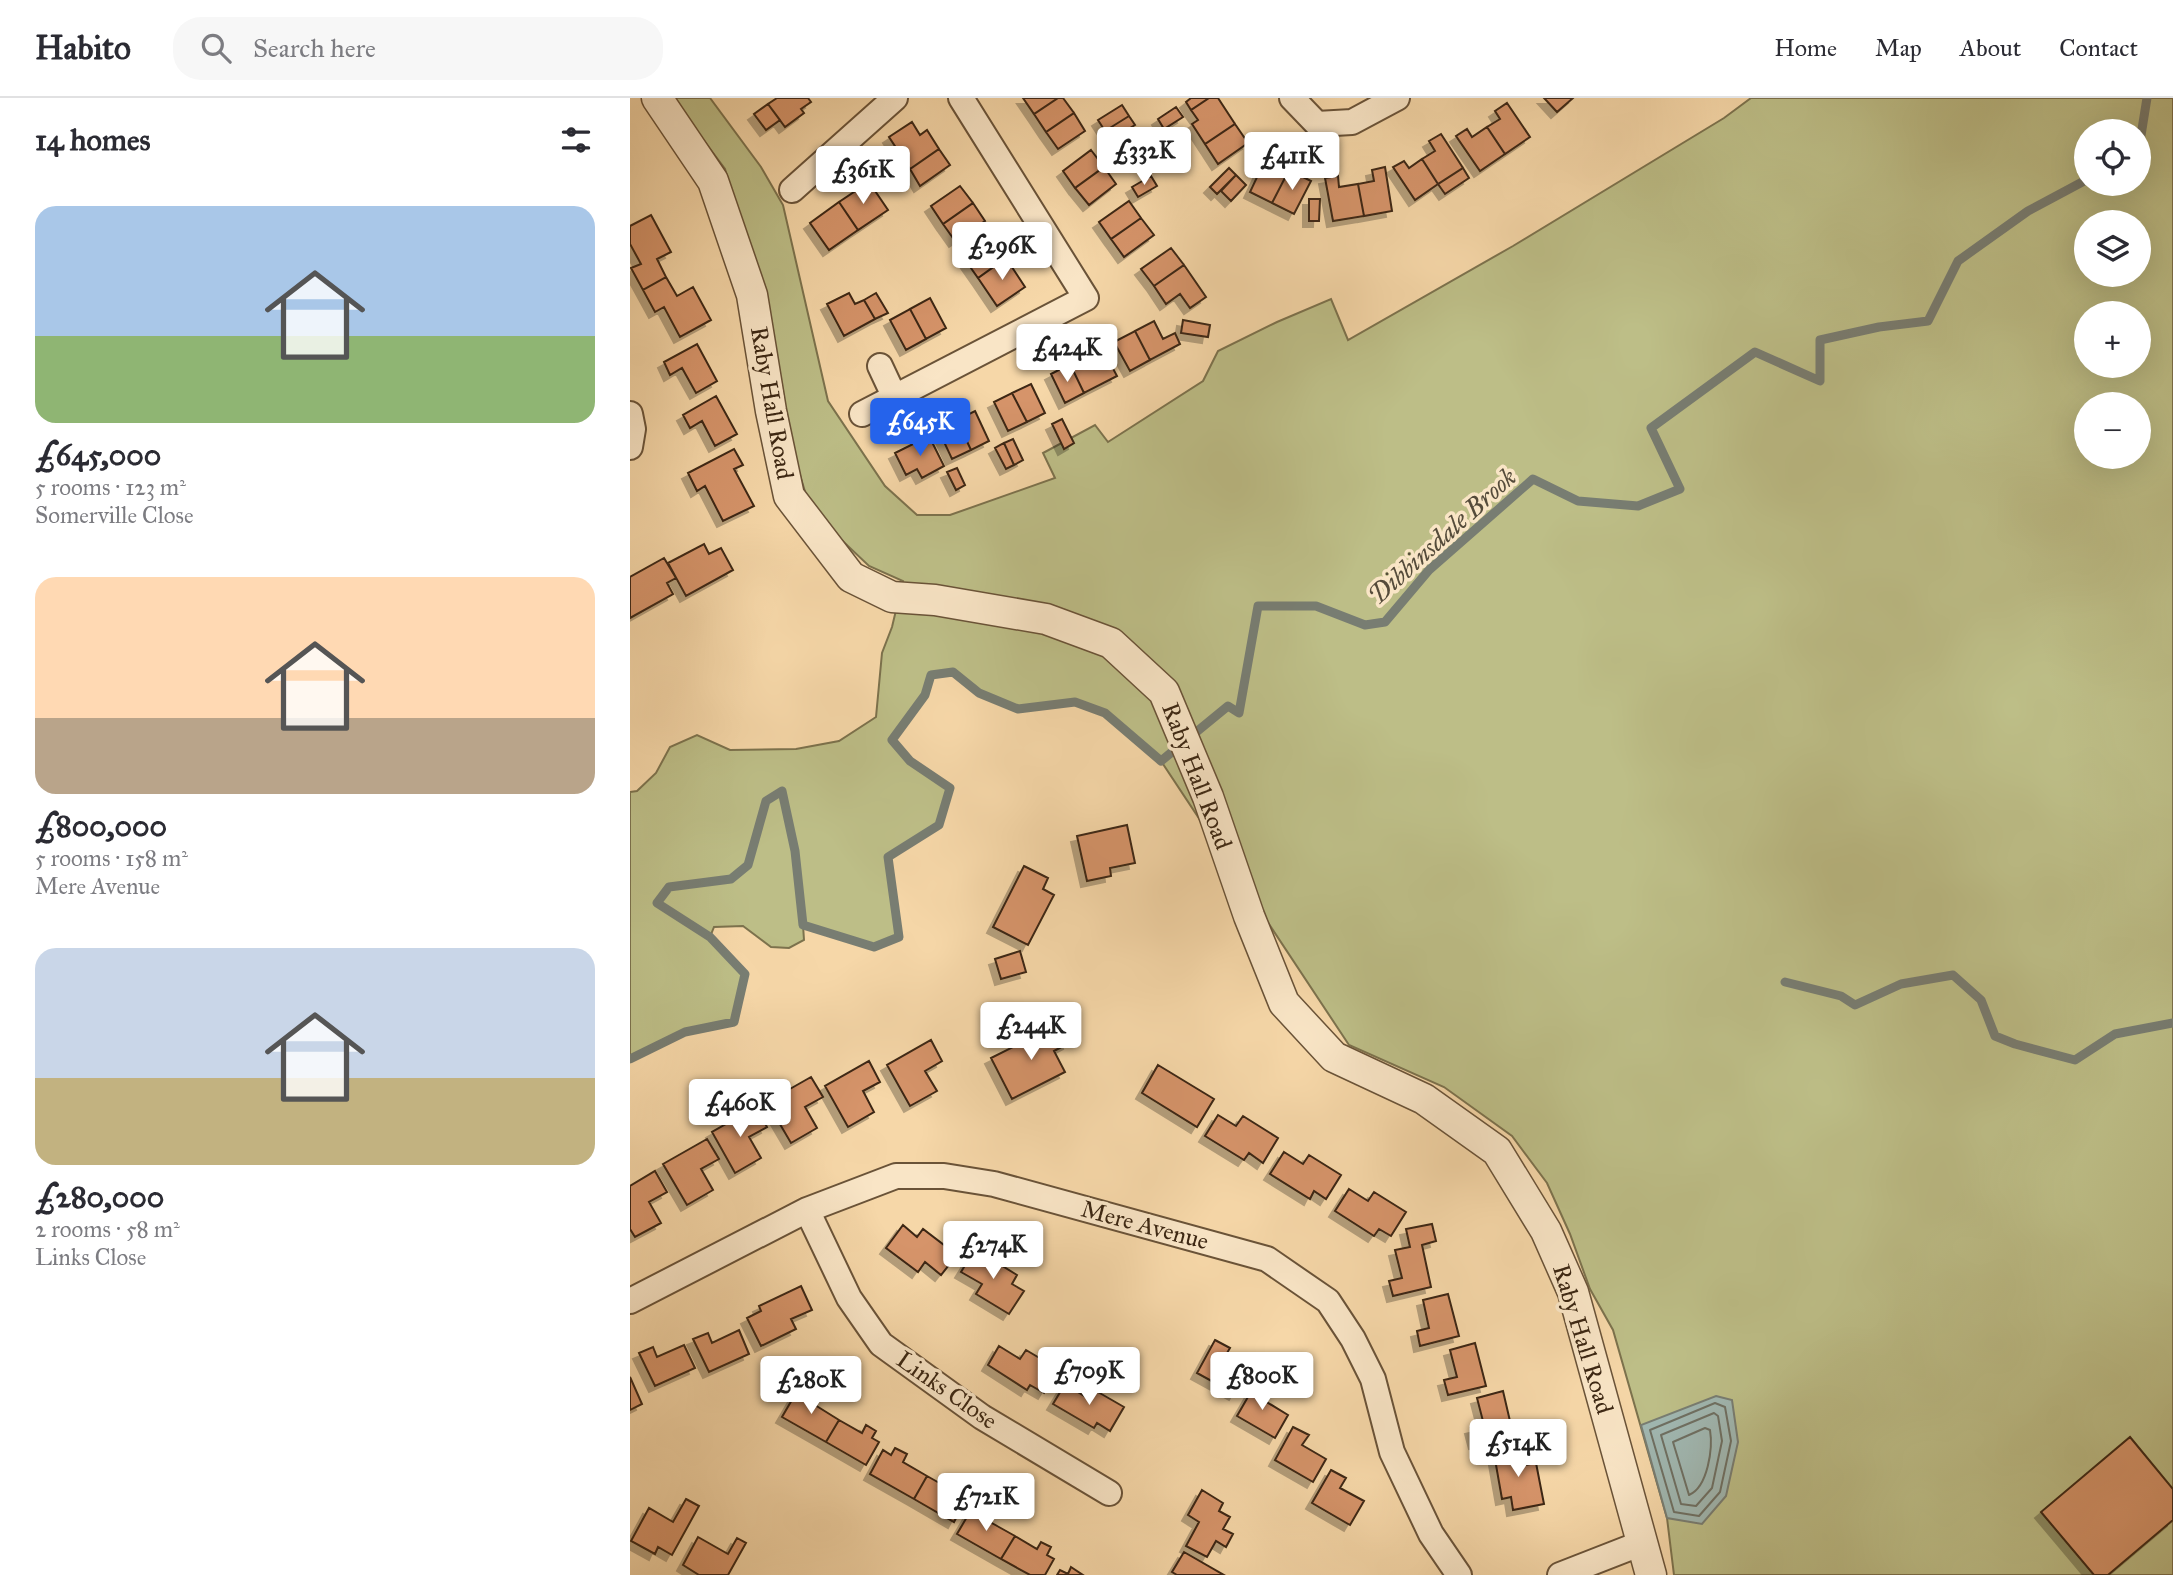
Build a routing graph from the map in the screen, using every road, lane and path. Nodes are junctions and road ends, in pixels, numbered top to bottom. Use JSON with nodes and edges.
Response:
{"nodes":[{"id":1,"x":657,"y":98,"type":"edge"},
{"id":2,"x":895,"y":98,"type":"edge"},
{"id":3,"x":961,"y":98,"type":"edge"},
{"id":4,"x":1292,"y":98,"type":"edge"},
{"id":5,"x":1396,"y":98,"type":"edge"},
{"id":6,"x":792,"y":190,"type":"dead end"},
{"id":7,"x":880,"y":366,"type":"dead end"},
{"id":8,"x":895,"y":398,"type":"junction"},
{"id":9,"x":630,"y":414,"type":"edge"},
{"id":10,"x":862,"y":414,"type":"dead end"},
{"id":11,"x":630,"y":447,"type":"edge"},
{"id":12,"x":807,"y":1210,"type":"junction"},
{"id":13,"x":630,"y":1301,"type":"edge"},
{"id":14,"x":1109,"y":1493,"type":"dead end"},
{"id":15,"x":1643,"y":1542,"type":"junction"},
{"id":16,"x":1459,"y":1575,"type":"edge"},
{"id":17,"x":1560,"y":1575,"type":"edge"},
{"id":18,"x":1651,"y":1575,"type":"edge"}],
"edges":[{"from":1,"to":15,"type":"street","name":"Raby Hall Road"},
{"from":2,"to":6,"type":"street"},
{"from":3,"to":8,"type":"street"},
{"from":4,"to":5,"type":"street"},
{"from":7,"to":8,"type":"street"},
{"from":8,"to":10,"type":"street"},
{"from":9,"to":11,"type":"street"},
{"from":12,"to":13,"type":"street","name":"Mere Avenue"},
{"from":12,"to":14,"type":"street","name":"Links Close"},
{"from":12,"to":16,"type":"street","name":"Mere Avenue"},
{"from":15,"to":17,"type":"street"},
{"from":15,"to":18,"type":"street","name":"Raby Hall Road"}]}
